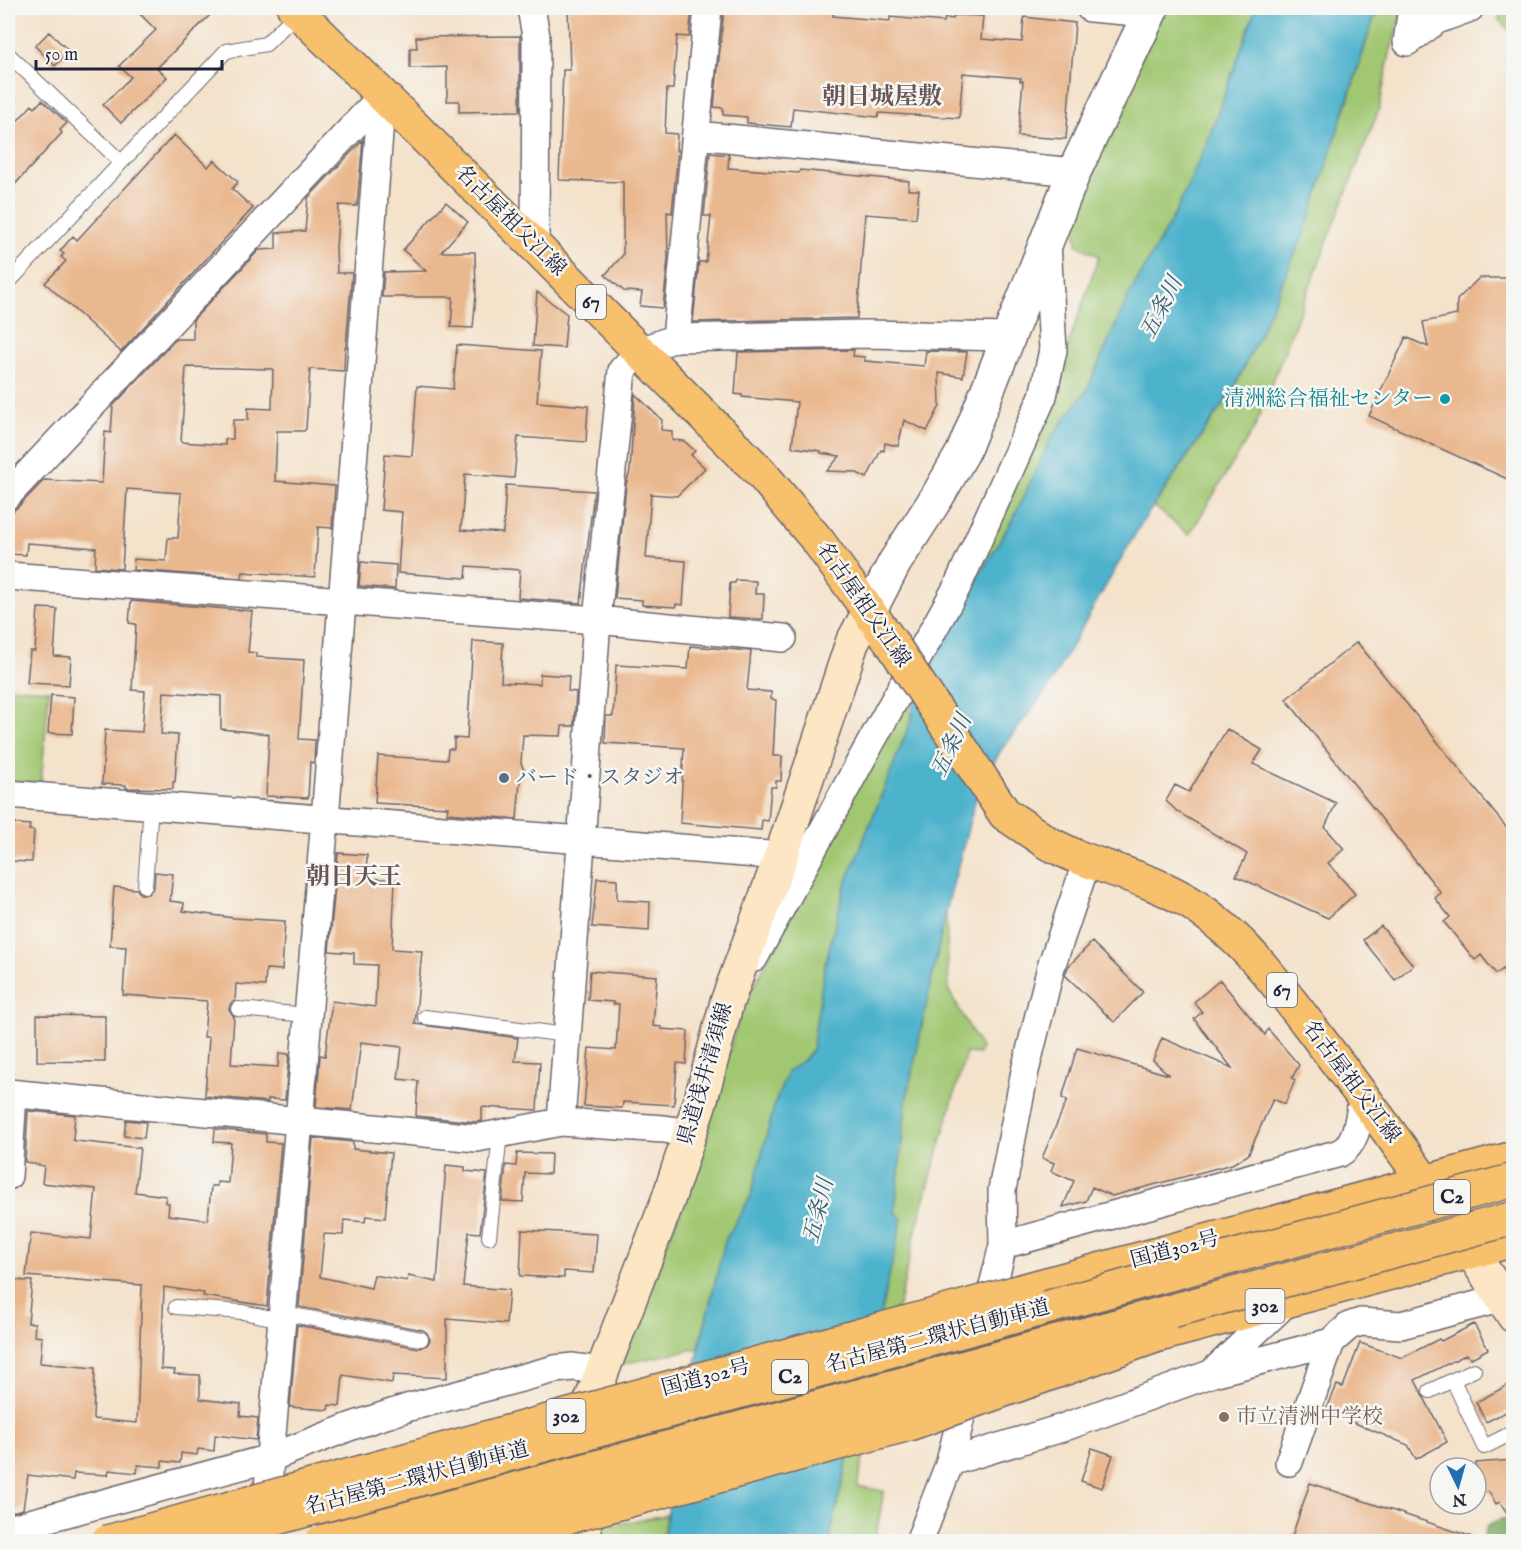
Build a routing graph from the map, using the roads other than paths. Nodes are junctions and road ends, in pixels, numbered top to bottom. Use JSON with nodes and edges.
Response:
{"nodes":[{"id":1,"x":531,"y":8,"type":"edge"},
{"id":2,"x":708,"y":8,"type":"edge"},
{"id":3,"x":1090,"y":8,"type":"edge"},
{"id":4,"x":1412,"y":8,"type":"edge"},
{"id":5,"x":1470,"y":8,"type":"edge"},
{"id":6,"x":1150,"y":9,"type":"edge"},
{"id":7,"x":296,"y":10,"type":"edge"},
{"id":8,"x":9,"y":58,"type":"edge"},
{"id":9,"x":382,"y":96,"type":"junction"},
{"id":10,"x":696,"y":135,"type":"junction"},
{"id":11,"x":121,"y":162,"type":"junction"},
{"id":12,"x":1074,"y":172,"type":"junction"},
{"id":13,"x":1047,"y":237,"type":"junction"},
{"id":14,"x":535,"y":246,"type":"junction"},
{"id":15,"x":8,"y":284,"type":"edge"},
{"id":16,"x":1008,"y":337,"type":"junction"},
{"id":17,"x":676,"y":338,"type":"junction"},
{"id":18,"x":640,"y":351,"type":"junction"},
{"id":19,"x":8,"y":495,"type":"edge"},
{"id":20,"x":8,"y":576,"type":"edge"},
{"id":21,"x":342,"y":601,"type":"junction"},
{"id":22,"x":869,"y":612,"type":"junction"},
{"id":23,"x":597,"y":620,"type":"junction"},
{"id":24,"x":783,"y":638,"type":"dead end"},
{"id":25,"x":8,"y":794,"type":"edge"},
{"id":26,"x":151,"y":806,"type":"junction"},
{"id":27,"x":325,"y":819,"type":"junction"},
{"id":28,"x":581,"y":839,"type":"junction"},
{"id":29,"x":781,"y":855,"type":"junction"},
{"id":30,"x":1081,"y":859,"type":"junction"},
{"id":31,"x":145,"y":886,"type":"dead end"},
{"id":32,"x":727,"y":1002,"type":"junction"},
{"id":33,"x":238,"y":1009,"type":"dead end"},
{"id":34,"x":308,"y":1015,"type":"junction"},
{"id":35,"x":425,"y":1017,"type":"dead end"},
{"id":36,"x":567,"y":1035,"type":"junction"},
{"id":37,"x":10,"y":1094,"type":"edge"},
{"id":38,"x":1363,"y":1096,"type":"junction"},
{"id":39,"x":299,"y":1121,"type":"junction"},
{"id":40,"x":561,"y":1122,"type":"junction"},
{"id":41,"x":690,"y":1133,"type":"junction"},
{"id":42,"x":500,"y":1134,"type":"junction"},
{"id":43,"x":1514,"y":1158,"type":"edge"},
{"id":44,"x":8,"y":1176,"type":"edge"},
{"id":45,"x":1514,"y":1180,"type":"edge"},
{"id":46,"x":1425,"y":1182,"type":"junction"},
{"id":47,"x":1514,"y":1218,"type":"edge"},
{"id":48,"x":489,"y":1237,"type":"dead end"},
{"id":49,"x":1514,"y":1240,"type":"edge"},
{"id":50,"x":1003,"y":1245,"type":"junction"},
{"id":51,"x":1400,"y":1249,"type":"junction"},
{"id":52,"x":1472,"y":1251,"type":"junction"},
{"id":53,"x":1289,"y":1300,"type":"junction"},
{"id":54,"x":176,"y":1307,"type":"dead end"},
{"id":55,"x":1508,"y":1307,"type":"edge"},
{"id":56,"x":282,"y":1317,"type":"junction"},
{"id":57,"x":421,"y":1339,"type":"dead end"},
{"id":58,"x":1331,"y":1342,"type":"junction"},
{"id":59,"x":1474,"y":1370,"type":"dead end"},
{"id":60,"x":602,"y":1371,"type":"junction"},
{"id":61,"x":1213,"y":1373,"type":"junction"},
{"id":62,"x":1453,"y":1380,"type":"junction"},
{"id":63,"x":1430,"y":1391,"type":"dead end"},
{"id":64,"x":1514,"y":1432,"type":"edge"},
{"id":65,"x":270,"y":1458,"type":"junction"},
{"id":66,"x":950,"y":1462,"type":"junction"},
{"id":67,"x":1289,"y":1462,"type":"dead end"},
{"id":68,"x":8,"y":1528,"type":"edge"},
{"id":69,"x":107,"y":1542,"type":"edge"},
{"id":70,"x":189,"y":1542,"type":"edge"},
{"id":71,"x":265,"y":1542,"type":"edge"},
{"id":72,"x":321,"y":1542,"type":"edge"},
{"id":73,"x":402,"y":1542,"type":"edge"},
{"id":74,"x":476,"y":1542,"type":"edge"},
{"id":75,"x":586,"y":1542,"type":"edge"},
{"id":76,"x":919,"y":1542,"type":"edge"}],
"edges":[{"from":1,"to":14,"type":"street"},
{"from":2,"to":10,"type":"street"},
{"from":3,"to":6,"type":"street"},
{"from":4,"to":5,"type":"street"},
{"from":6,"to":12,"type":"street"},
{"from":7,"to":9,"type":"main road","name":"名古屋祖父江線","number":"67"},
{"from":7,"to":11,"type":"lane"},
{"from":8,"to":11,"type":"lane"},
{"from":9,"to":14,"type":"main road","name":"名古屋祖父江線","number":"67"},
{"from":9,"to":19,"type":"street"},
{"from":9,"to":21,"type":"street"},
{"from":10,"to":12,"type":"street"},
{"from":10,"to":17,"type":"street"},
{"from":11,"to":15,"type":"lane"},
{"from":12,"to":13,"type":"street"},
{"from":13,"to":16,"type":"street"},
{"from":13,"to":32,"type":"street"},
{"from":14,"to":18,"type":"main road","name":"名古屋祖父江線","number":"67"},
{"from":16,"to":17,"type":"street"},
{"from":16,"to":22,"type":"street"},
{"from":17,"to":18,"type":"street"},
{"from":18,"to":22,"type":"main road","name":"名古屋祖父江線","number":"67"},
{"from":18,"to":23,"type":"street"},
{"from":20,"to":21,"type":"street"},
{"from":21,"to":23,"type":"street"},
{"from":21,"to":27,"type":"street"},
{"from":22,"to":29,"type":"main road","name":"県道浅井清須線"},
{"from":22,"to":30,"type":"main road","name":"名古屋祖父江線","number":"67","bridge":true},
{"from":23,"to":24,"type":"street"},
{"from":23,"to":28,"type":"street"},
{"from":25,"to":26,"type":"street"},
{"from":26,"to":27,"type":"street"},
{"from":26,"to":31,"type":"lane"},
{"from":27,"to":28,"type":"street"},
{"from":27,"to":34,"type":"street"},
{"from":28,"to":29,"type":"street"},
{"from":28,"to":36,"type":"street"},
{"from":29,"to":32,"type":"main road","name":"県道浅井清須線"},
{"from":30,"to":38,"type":"main road","name":"名古屋祖父江線","number":"67"},
{"from":30,"to":50,"type":"street"},
{"from":32,"to":41,"type":"main road","name":"県道浅井清須線"},
{"from":33,"to":34,"type":"lane"},
{"from":34,"to":39,"type":"street"},
{"from":35,"to":36,"type":"lane"},
{"from":36,"to":40,"type":"street"},
{"from":37,"to":39,"type":"street"},
{"from":37,"to":44,"type":"street"},
{"from":38,"to":46,"type":"main road","name":"名古屋祖父江線","number":"67"},
{"from":38,"to":50,"type":"street"},
{"from":39,"to":42,"type":"street"},
{"from":39,"to":56,"type":"street"},
{"from":40,"to":41,"type":"street"},
{"from":40,"to":42,"type":"street"},
{"from":41,"to":60,"type":"main road","name":"県道浅井清須線"},
{"from":42,"to":48,"type":"lane"},
{"from":43,"to":46,"type":"main road","name":"国道302号","number":"302"},
{"from":45,"to":70,"type":"main road","name":"名古屋第二環状自動車道","number":"C2","bridge":true},
{"from":46,"to":52,"type":"main road"},
{"from":46,"to":69,"type":"main road","name":"国道302号","number":"302","bridge":true},
{"from":47,"to":51,"type":"main road","name":"名古屋第二環状自動車道","number":"C2","bridge":true},
{"from":49,"to":52,"type":"main road","number":"302"},
{"from":50,"to":66,"type":"street"},
{"from":51,"to":72,"type":"main road","name":"名古屋第二環状自動車道","number":"C2","bridge":true},
{"from":51,"to":74,"type":"main road","bridge":true},
{"from":52,"to":53,"type":"main road","number":"302"},
{"from":52,"to":55,"type":"main road"},
{"from":53,"to":61,"type":"street"},
{"from":53,"to":73,"type":"main road","number":"302","bridge":true},
{"from":54,"to":56,"type":"lane"},
{"from":55,"to":58,"type":"street"},
{"from":56,"to":57,"type":"lane"},
{"from":56,"to":65,"type":"street"},
{"from":58,"to":61,"type":"street"},
{"from":58,"to":67,"type":"street"},
{"from":59,"to":62,"type":"lane"},
{"from":60,"to":65,"type":"street"},
{"from":60,"to":75,"type":"main road","name":"県道浅井清須線"},
{"from":61,"to":66,"type":"street"},
{"from":62,"to":63,"type":"lane"},
{"from":62,"to":64,"type":"lane"},
{"from":65,"to":68,"type":"street"},
{"from":65,"to":71,"type":"street"},
{"from":66,"to":76,"type":"street"}]}
